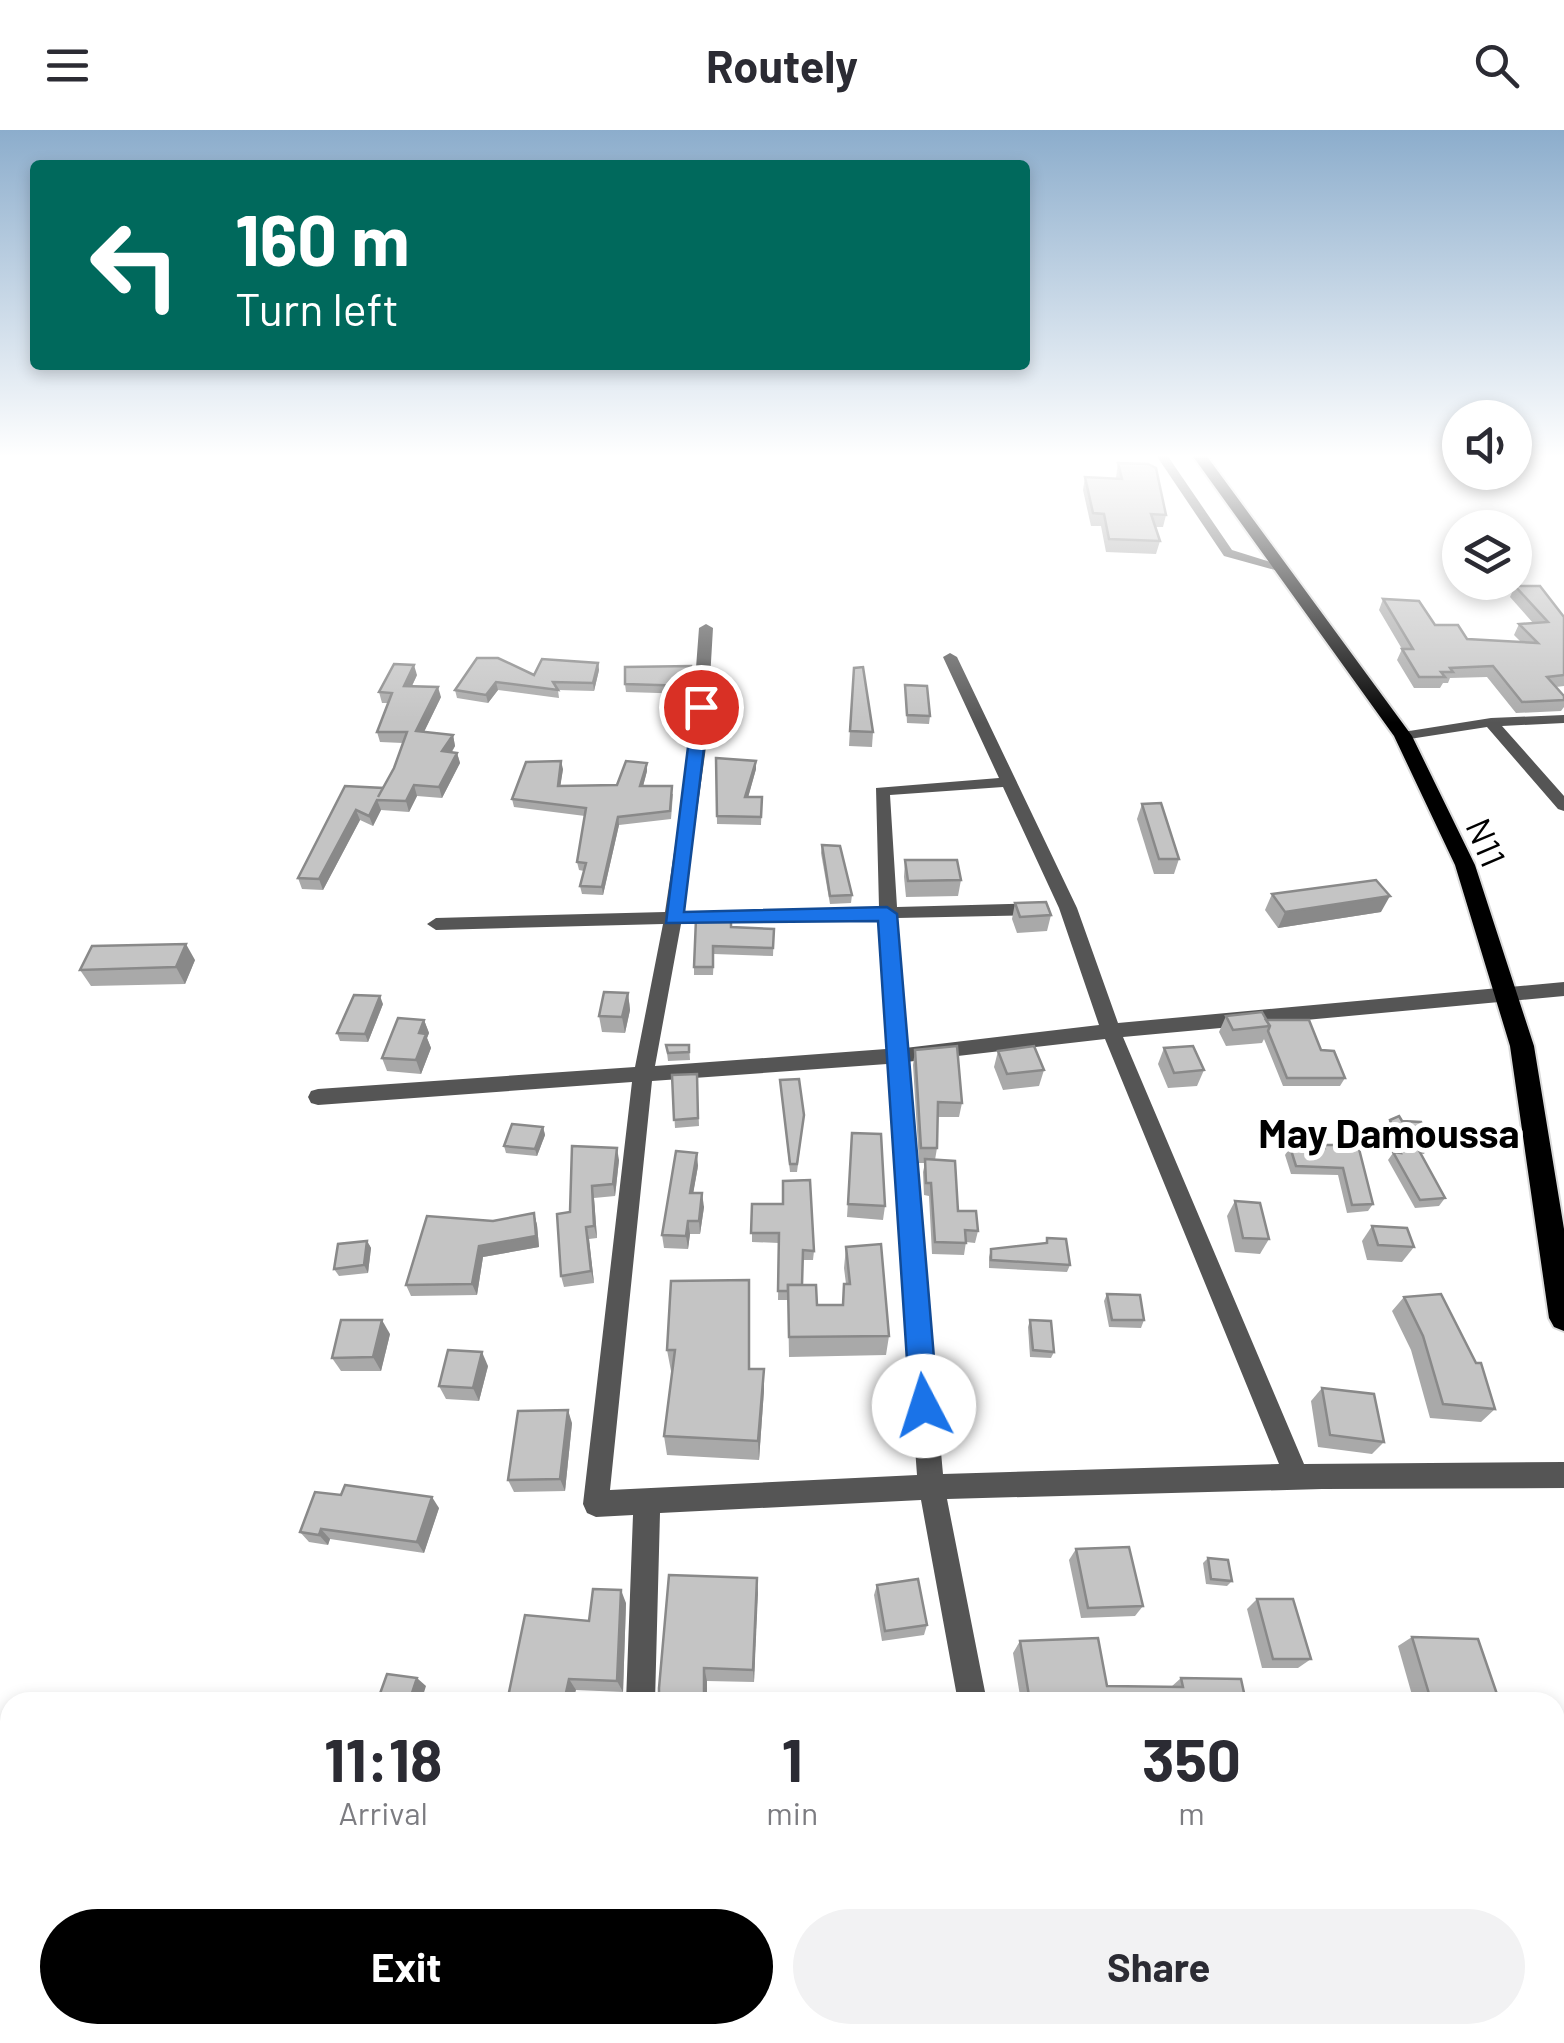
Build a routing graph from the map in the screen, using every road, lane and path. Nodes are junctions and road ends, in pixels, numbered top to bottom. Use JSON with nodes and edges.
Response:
{"nodes":[{"id":1,"x":1222,"y":544,"type":"edge"},
{"id":2,"x":1263,"y":544,"type":"edge"},
{"id":3,"x":1282,"y":570,"type":"junction"},
{"id":4,"x":706,"y":628,"type":"dead end"},
{"id":5,"x":950,"y":657,"type":"dead end"},
{"id":6,"x":1564,"y":719,"type":"edge"},
{"id":7,"x":1490,"y":722,"type":"junction"},
{"id":8,"x":1404,"y":736,"type":"junction"},
{"id":9,"x":1006,"y":782,"type":"junction"},
{"id":10,"x":1564,"y":806,"type":"edge"},
{"id":11,"x":1068,"y":908,"type":"junction"},
{"id":12,"x":887,"y":914,"type":"junction"},
{"id":13,"x":673,"y":919,"type":"junction"},
{"id":14,"x":436,"y":924,"type":"dead end"},
{"id":15,"x":1564,"y":989,"type":"edge"},
{"id":16,"x":1505,"y":993,"type":"junction"},
{"id":17,"x":1111,"y":1030,"type":"junction"},
{"id":18,"x":896,"y":1056,"type":"junction"},
{"id":19,"x":643,"y":1076,"type":"junction"},
{"id":20,"x":318,"y":1097,"type":"dead end"},
{"id":21,"x":1564,"y":1318,"type":"edge"},
{"id":22,"x":1296,"y":1474,"type":"junction"},
{"id":23,"x":1564,"y":1475,"type":"edge"},
{"id":24,"x":930,"y":1484,"type":"junction"},
{"id":25,"x":647,"y":1501,"type":"junction"},
{"id":26,"x":640,"y":1692,"type":"edge"},
{"id":27,"x":971,"y":1692,"type":"edge"}],
"edges":[{"from":1,"to":3,"type":"street"},
{"from":2,"to":3,"type":"main road","name":"N11"},
{"from":3,"to":8,"type":"main road","name":"N11"},
{"from":4,"to":13,"type":"street"},
{"from":5,"to":9,"type":"street"},
{"from":6,"to":7,"type":"street"},
{"from":7,"to":8,"type":"street"},
{"from":7,"to":10,"type":"street"},
{"from":8,"to":16,"type":"main road","name":"N11"},
{"from":9,"to":11,"type":"street"},
{"from":9,"to":12,"type":"street"},
{"from":11,"to":12,"type":"street"},
{"from":11,"to":17,"type":"street"},
{"from":12,"to":13,"type":"street"},
{"from":12,"to":18,"type":"street"},
{"from":13,"to":14,"type":"street"},
{"from":13,"to":19,"type":"street"},
{"from":15,"to":16,"type":"street"},
{"from":16,"to":17,"type":"street"},
{"from":16,"to":21,"type":"main road","name":"N11"},
{"from":17,"to":18,"type":"street"},
{"from":17,"to":22,"type":"street"},
{"from":18,"to":19,"type":"street"},
{"from":18,"to":24,"type":"street"},
{"from":19,"to":20,"type":"street"},
{"from":19,"to":25,"type":"street"},
{"from":22,"to":23,"type":"street"},
{"from":22,"to":24,"type":"street"},
{"from":24,"to":25,"type":"street"},
{"from":24,"to":27,"type":"street"},
{"from":25,"to":26,"type":"street"}]}
